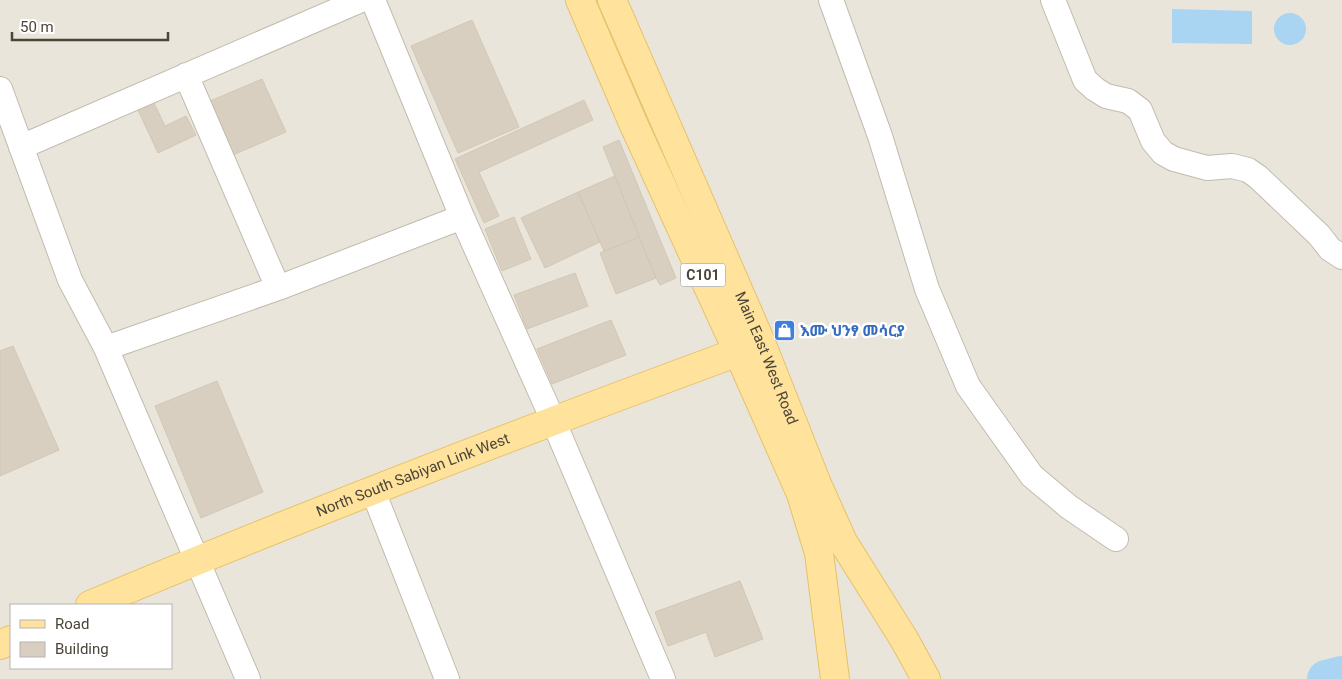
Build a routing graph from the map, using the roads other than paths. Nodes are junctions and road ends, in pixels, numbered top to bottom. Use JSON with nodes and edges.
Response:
{"nodes":[{"id":1,"x":361,"y":0,"type":"edge"},
{"id":2,"x":373,"y":0,"type":"edge"},
{"id":3,"x":580,"y":0,"type":"edge"},
{"id":4,"x":612,"y":0,"type":"edge"},
{"id":5,"x":830,"y":0,"type":"edge"},
{"id":6,"x":1054,"y":0,"type":"edge"},
{"id":7,"x":186,"y":75,"type":"junction"},
{"id":8,"x":0,"y":89,"type":"edge"},
{"id":9,"x":662,"y":114,"type":"junction"},
{"id":10,"x":633,"y":123,"type":"junction"},
{"id":11,"x":12,"y":137,"type":"edge"},
{"id":12,"x":462,"y":217,"type":"junction"},
{"id":13,"x":1342,"y":257,"type":"edge"},
{"id":14,"x":278,"y":288,"type":"junction"},
{"id":15,"x":749,"y":346,"type":"junction"},
{"id":16,"x":106,"y":348,"type":"junction"},
{"id":17,"x":553,"y":420,"type":"junction"},
{"id":18,"x":373,"y":491,"type":"junction"},
{"id":19,"x":1116,"y":539,"type":"dead end"},
{"id":20,"x":198,"y":560,"type":"junction"},
{"id":21,"x":92,"y":604,"type":"edge"},
{"id":22,"x":248,"y":679,"type":"edge"},
{"id":23,"x":447,"y":679,"type":"edge"},
{"id":24,"x":664,"y":679,"type":"edge"},
{"id":25,"x":835,"y":679,"type":"edge"},
{"id":26,"x":926,"y":679,"type":"edge"}],
"edges":[{"from":1,"to":7,"type":"street"},
{"from":2,"to":12,"type":"street"},
{"from":3,"to":10,"type":"main road","name":"Main East West Road","number":"C101"},
{"from":4,"to":9,"type":"main road","name":"Main East West Road","number":"C101"},
{"from":5,"to":19,"type":"street"},
{"from":6,"to":13,"type":"street"},
{"from":7,"to":11,"type":"street"},
{"from":7,"to":14,"type":"street"},
{"from":8,"to":11,"type":"street"},
{"from":9,"to":10,"type":"main road"},
{"from":9,"to":15,"type":"main road","name":"Main East West Road","number":"C101"},
{"from":10,"to":15,"type":"main road","name":"Main East West Road","number":"C101"},
{"from":11,"to":16,"type":"street"},
{"from":12,"to":14,"type":"street"},
{"from":12,"to":17,"type":"street"},
{"from":14,"to":16,"type":"street"},
{"from":15,"to":17,"type":"main road","name":"North South Sabiyan Link West"},
{"from":15,"to":25,"type":"main road","name":"Main East West Road","number":"C101"},
{"from":15,"to":26,"type":"main road","name":"Main East West Road","number":"C101"},
{"from":16,"to":20,"type":"street"},
{"from":17,"to":18,"type":"main road","name":"North South Sabiyan Link West"},
{"from":17,"to":24,"type":"street"},
{"from":18,"to":20,"type":"main road","name":"North South Sabiyan Link West"},
{"from":18,"to":23,"type":"street"},
{"from":20,"to":21,"type":"main road","name":"North South Sabiyan Link West"},
{"from":20,"to":22,"type":"street"}]}
